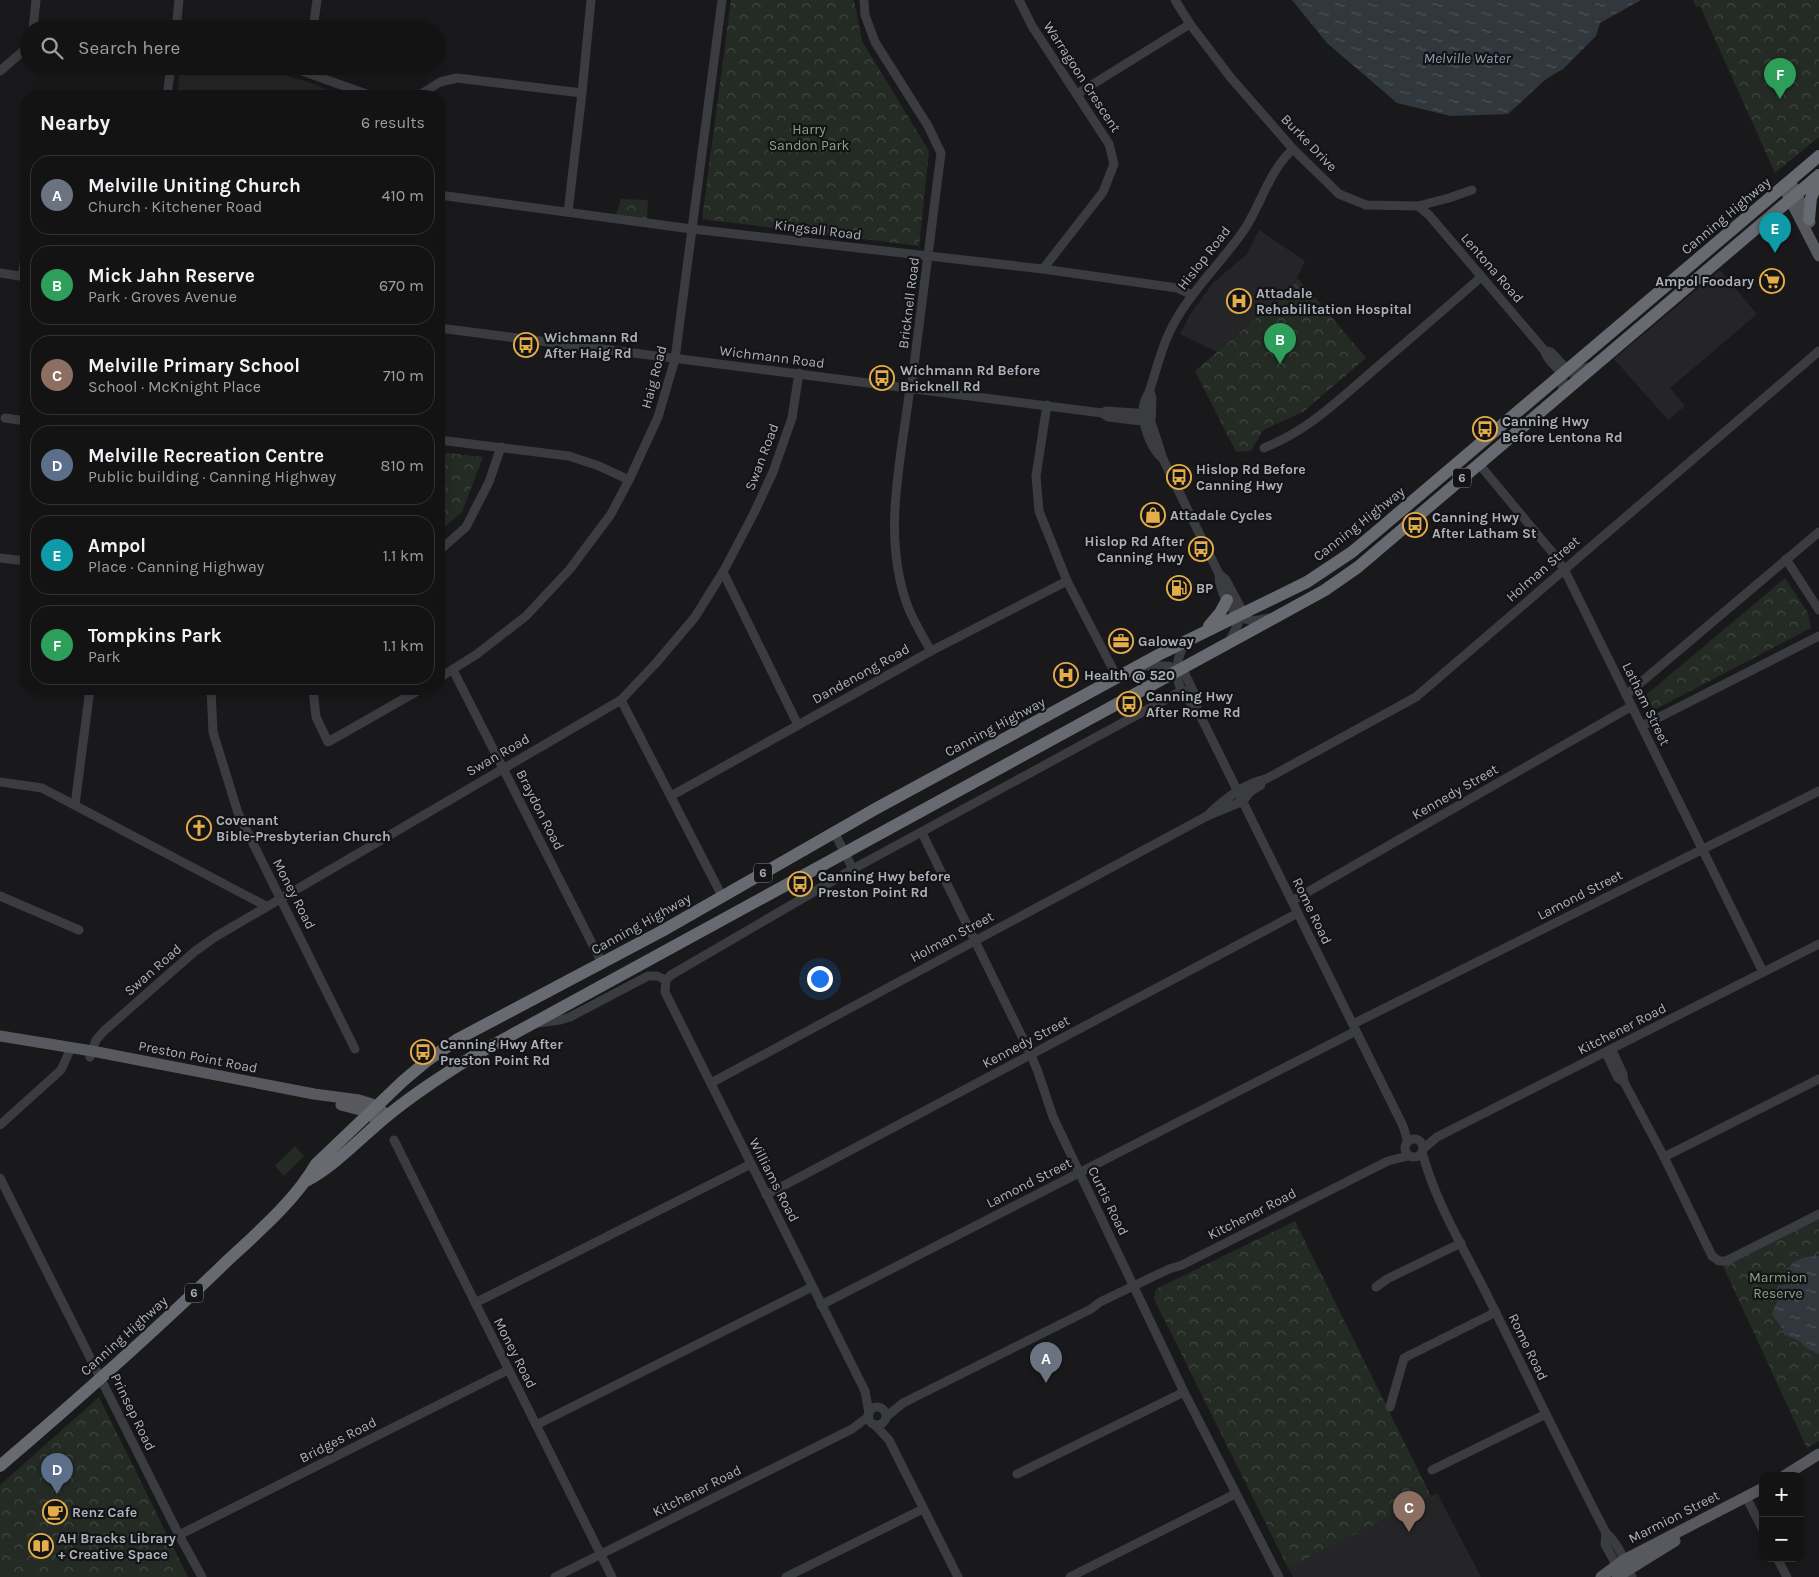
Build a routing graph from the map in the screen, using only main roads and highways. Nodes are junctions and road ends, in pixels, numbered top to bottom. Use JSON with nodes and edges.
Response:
{"nodes":[{"id":1,"x":1819,"y":156,"type":"edge"},
{"id":2,"x":1819,"y":176,"type":"edge"},
{"id":3,"x":1786,"y":183,"type":"junction"},
{"id":4,"x":1793,"y":197,"type":"junction"},
{"id":5,"x":1809,"y":219,"type":"junction"},
{"id":6,"x":1819,"y":241,"type":"edge"},
{"id":7,"x":1819,"y":256,"type":"edge"},
{"id":8,"x":1227,"y":600,"type":"road end"},
{"id":9,"x":1204,"y":631,"type":"junction"},
{"id":10,"x":0,"y":1036,"type":"edge"},
{"id":11,"x":0,"y":1041,"type":"edge"},
{"id":12,"x":69,"y":1051,"type":"junction"},
{"id":13,"x":428,"y":1060,"type":"junction"},
{"id":14,"x":440,"y":1076,"type":"junction"},
{"id":15,"x":372,"y":1110,"type":"junction"},
{"id":16,"x":384,"y":1118,"type":"junction"},
{"id":17,"x":306,"y":1181,"type":"junction"},
{"id":18,"x":1819,"y":1454,"type":"edge"},
{"id":19,"x":1819,"y":1461,"type":"edge"},
{"id":20,"x":0,"y":1466,"type":"edge"},
{"id":21,"x":1790,"y":1472,"type":"edge"},
{"id":22,"x":1801,"y":1472,"type":"edge"},
{"id":23,"x":1759,"y":1491,"type":"edge"},
{"id":24,"x":1759,"y":1496,"type":"edge"},
{"id":25,"x":1747,"y":1500,"type":"junction"},
{"id":26,"x":1623,"y":1571,"type":"edge"},
{"id":27,"x":1601,"y":1577,"type":"edge"}],
"edges":[{"from":1,"to":3,"type":"highway","name":"Canning Highway","number":"6"},
{"from":2,"to":4,"type":"highway","name":"Canning Highway","number":"6"},
{"from":2,"to":5,"type":"highway"},
{"from":3,"to":4,"type":"main road"},
{"from":3,"to":9,"type":"highway","name":"Canning Highway","number":"6"},
{"from":4,"to":5,"type":"main road"},
{"from":4,"to":7,"type":"main road"},
{"from":4,"to":14,"type":"highway","name":"Canning Highway","number":"6"},
{"from":5,"to":6,"type":"main road"},
{"from":8,"to":9,"type":"highway"},
{"from":9,"to":13,"type":"highway","name":"Canning Highway","number":"6"},
{"from":10,"to":12,"type":"main road","name":"Preston Point Road"},
{"from":11,"to":12,"type":"main road","name":"Preston Point Road"},
{"from":12,"to":15,"type":"main road","name":"Preston Point Road"},
{"from":13,"to":14,"type":"highway"},
{"from":13,"to":15,"type":"highway","name":"Canning Highway","number":"6"},
{"from":14,"to":16,"type":"highway","name":"Canning Highway","number":"6"},
{"from":15,"to":16,"type":"main road","name":"Preston Point Road"},
{"from":15,"to":17,"type":"highway","name":"Canning Highway","number":"6"},
{"from":16,"to":17,"type":"highway","name":"Canning Highway","number":"6"},
{"from":17,"to":20,"type":"highway","name":"Canning Highway","number":"6"},
{"from":18,"to":21,"type":"main road"},
{"from":19,"to":22,"type":"main road"},
{"from":23,"to":25,"type":"main road","name":"Marmion Street"},
{"from":24,"to":25,"type":"main road","name":"Marmion Street"},
{"from":25,"to":26,"type":"main road","name":"Marmion Street"},
{"from":26,"to":27,"type":"main road","name":"Marmion Street"}]}
